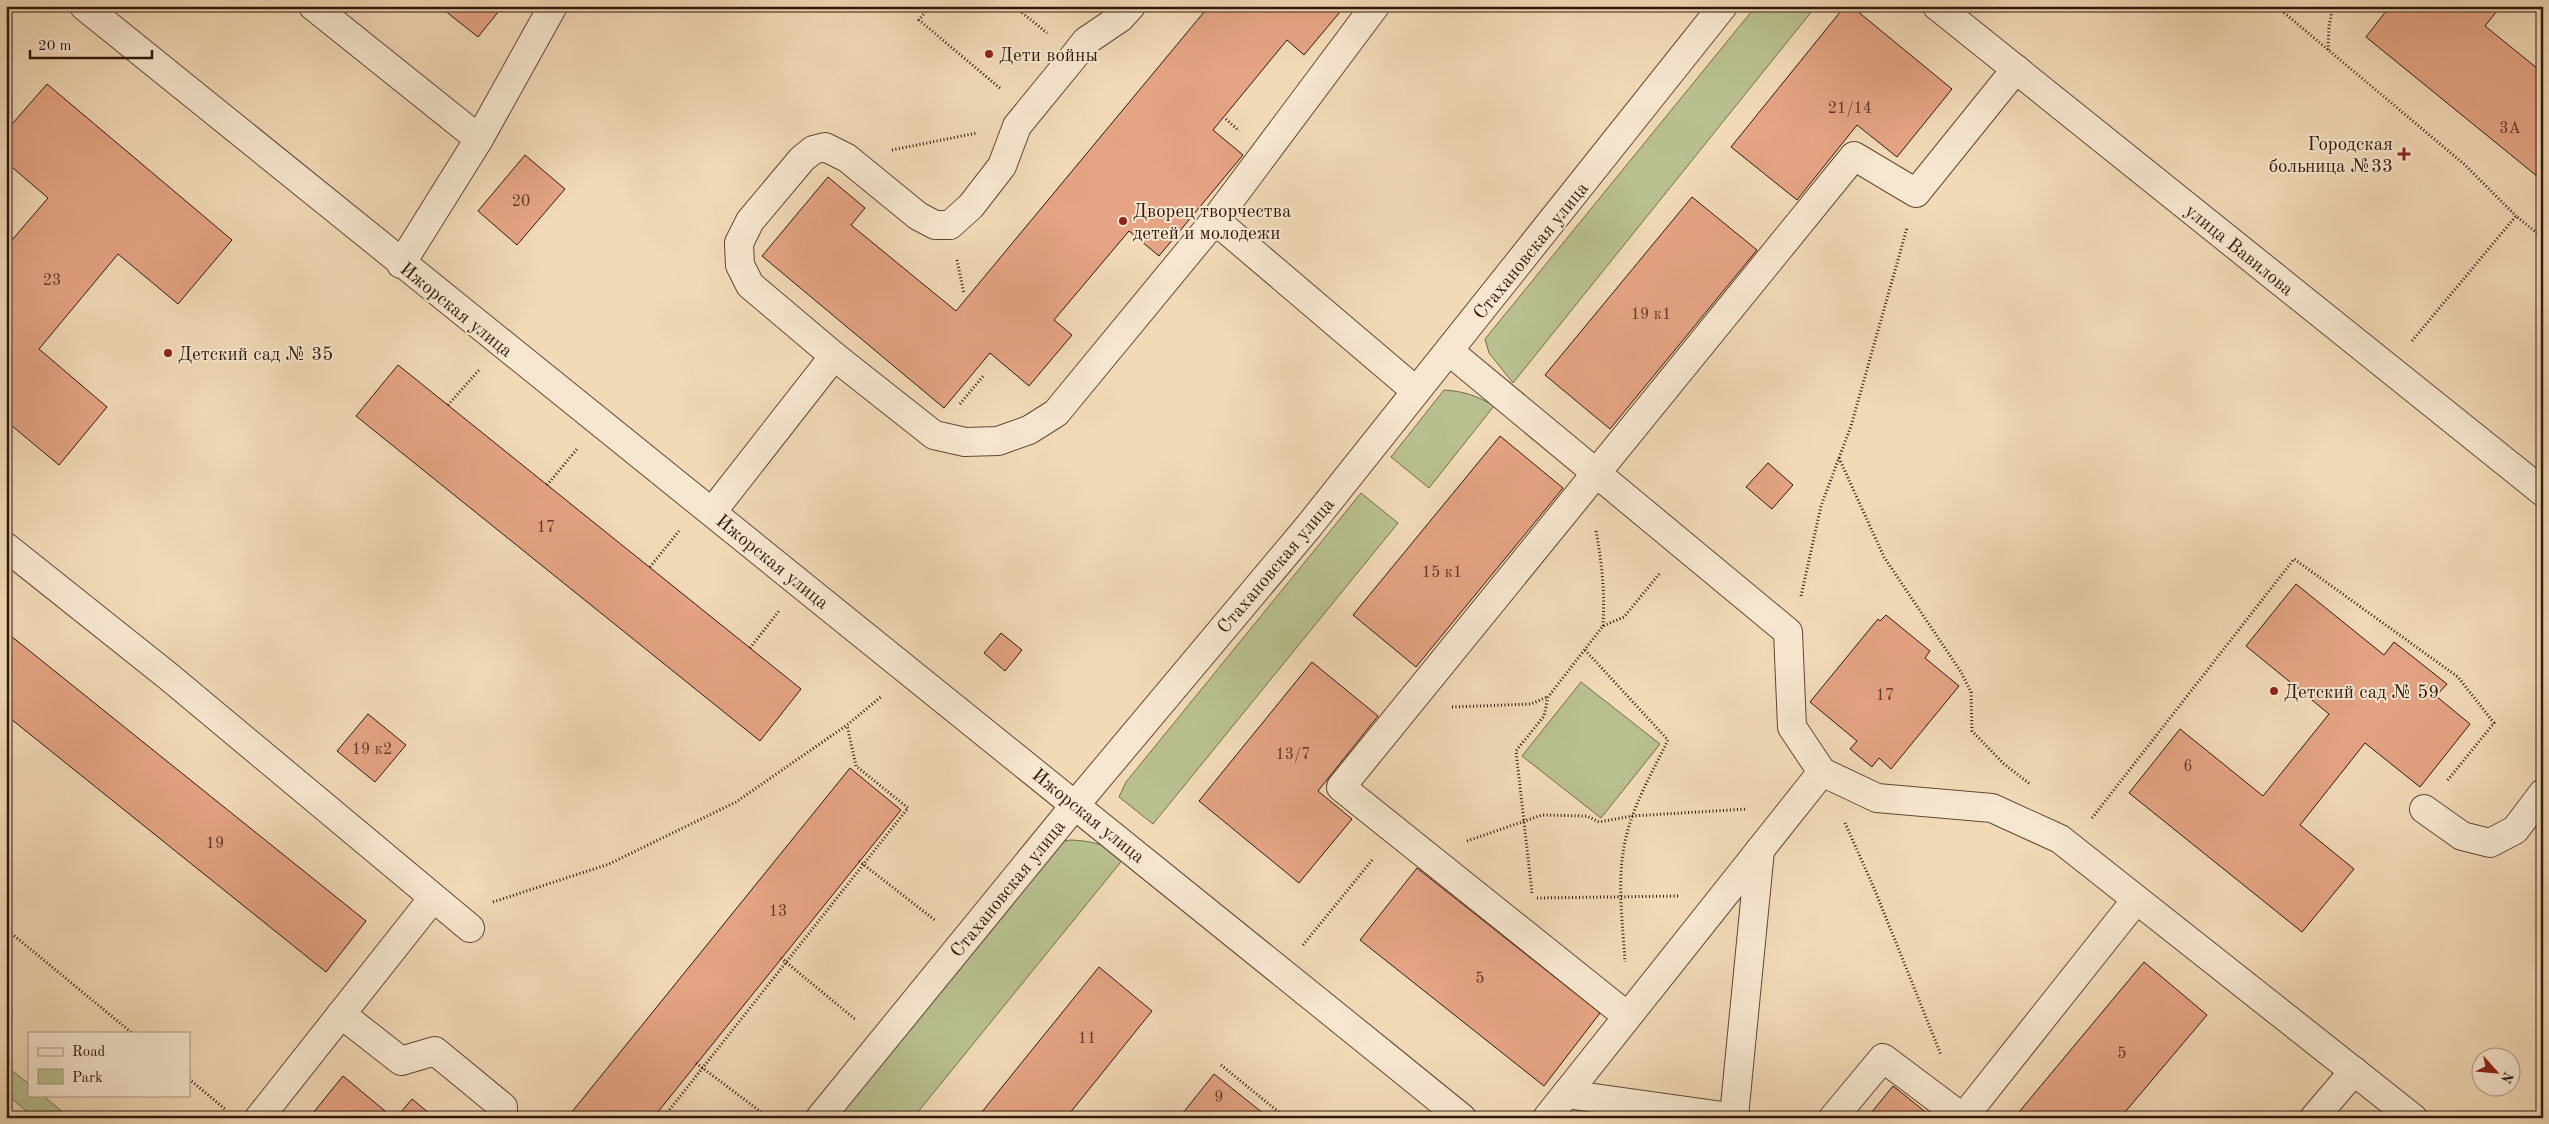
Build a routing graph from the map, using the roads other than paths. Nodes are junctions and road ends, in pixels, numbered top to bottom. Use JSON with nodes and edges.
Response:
{"nodes":[{"id":1,"x":84,"y":6,"type":"edge"},
{"id":2,"x":313,"y":6,"type":"edge"},
{"id":3,"x":553,"y":6,"type":"edge"},
{"id":4,"x":1131,"y":6,"type":"edge"},
{"id":5,"x":1375,"y":6,"type":"edge"},
{"id":6,"x":1723,"y":6,"type":"edge"},
{"id":7,"x":1937,"y":6,"type":"edge"},
{"id":8,"x":2016,"y":69,"type":"junction"},
{"id":9,"x":479,"y":139,"type":"junction"},
{"id":10,"x":1215,"y":220,"type":"junction"},
{"id":11,"x":401,"y":264,"type":"junction"},
{"id":12,"x":1449,"y":351,"type":"junction"},
{"id":13,"x":834,"y":356,"type":"junction"},
{"id":14,"x":1416,"y":391,"type":"junction"},
{"id":15,"x":1596,"y":471,"type":"junction"},
{"id":16,"x":2543,"y":492,"type":"edge"},
{"id":17,"x":712,"y":512,"type":"junction"},
{"id":18,"x":6,"y":547,"type":"edge"},
{"id":19,"x":1822,"y":772,"type":"junction"},
{"id":20,"x":2543,"y":793,"type":"edge"},
{"id":21,"x":1076,"y":804,"type":"junction"},
{"id":22,"x":2424,"y":809,"type":"road end"},
{"id":23,"x":1760,"y":850,"type":"junction"},
{"id":24,"x":2136,"y":900,"type":"junction"},
{"id":25,"x":341,"y":1014,"type":"junction"},
{"id":26,"x":1628,"y":1016,"type":"junction"},
{"id":27,"x":2354,"y":1071,"type":"junction"},
{"id":28,"x":1566,"y":1094,"type":"junction"},
{"id":29,"x":1735,"y":1117,"type":"edge"},
{"id":30,"x":259,"y":1118,"type":"edge"},
{"id":31,"x":503,"y":1118,"type":"edge"},
{"id":32,"x":820,"y":1118,"type":"edge"},
{"id":33,"x":1462,"y":1118,"type":"edge"},
{"id":34,"x":1547,"y":1118,"type":"edge"},
{"id":35,"x":1834,"y":1118,"type":"edge"},
{"id":36,"x":2314,"y":1118,"type":"edge"},
{"id":37,"x":2413,"y":1118,"type":"edge"}],
"edges":[{"from":1,"to":11,"type":"street","name":"Ижорская улица"},
{"from":2,"to":9,"type":"street"},
{"from":3,"to":9,"type":"street"},
{"from":4,"to":13,"type":"street"},
{"from":5,"to":10,"type":"street"},
{"from":6,"to":12,"type":"street","name":"Стахановская улица"},
{"from":7,"to":8,"type":"street","name":"улица Вавилова"},
{"from":8,"to":15,"type":"street"},
{"from":8,"to":16,"type":"street","name":"улица Вавилова"},
{"from":9,"to":11,"type":"street"},
{"from":10,"to":13,"type":"street"},
{"from":10,"to":14,"type":"street"},
{"from":11,"to":17,"type":"street","name":"Ижорская улица"},
{"from":12,"to":14,"type":"street","name":"Стахановская улица"},
{"from":12,"to":15,"type":"street"},
{"from":13,"to":17,"type":"street"},
{"from":14,"to":21,"type":"street","name":"Стахановская улица"},
{"from":15,"to":19,"type":"street"},
{"from":15,"to":26,"type":"street"},
{"from":17,"to":21,"type":"street","name":"Ижорская улица"},
{"from":18,"to":25,"type":"street"},
{"from":19,"to":23,"type":"street"},
{"from":19,"to":24,"type":"street"},
{"from":20,"to":22,"type":"street"},
{"from":21,"to":32,"type":"street","name":"Стахановская улица"},
{"from":21,"to":33,"type":"street","name":"Ижорская улица"},
{"from":23,"to":26,"type":"street"},
{"from":23,"to":29,"type":"street"},
{"from":24,"to":27,"type":"street"},
{"from":24,"to":35,"type":"street"},
{"from":25,"to":30,"type":"street"},
{"from":25,"to":31,"type":"street"},
{"from":26,"to":28,"type":"street"},
{"from":27,"to":36,"type":"street"},
{"from":27,"to":37,"type":"street"},
{"from":28,"to":29,"type":"street"},
{"from":28,"to":34,"type":"street"}]}
